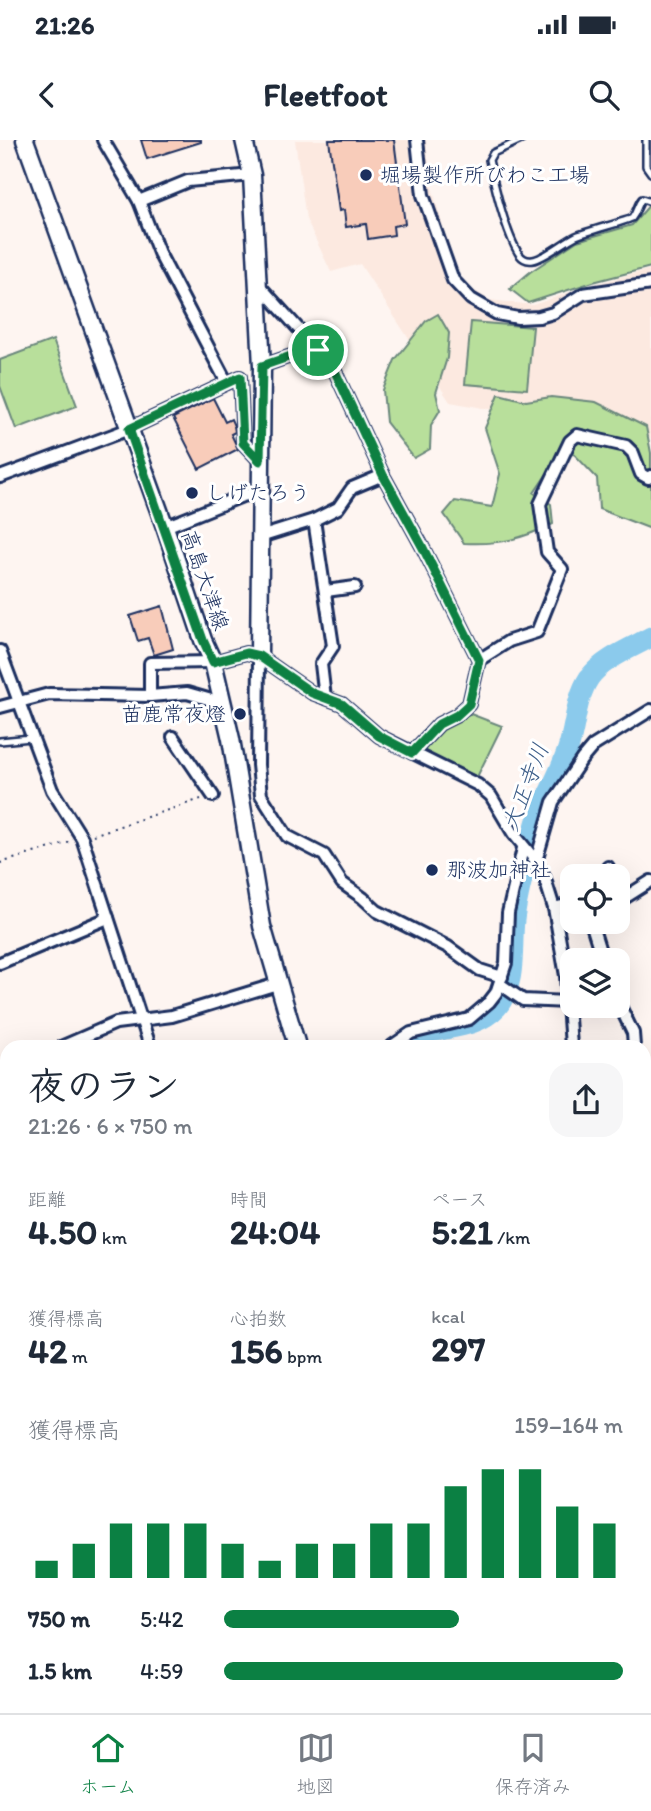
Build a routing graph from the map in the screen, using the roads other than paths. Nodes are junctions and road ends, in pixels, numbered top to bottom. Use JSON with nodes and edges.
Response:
{"nodes":[{"id":1,"x":25,"y":140,"type":"edge"},
{"id":2,"x":103,"y":140,"type":"edge"},
{"id":3,"x":244,"y":140,"type":"edge"},
{"id":4,"x":417,"y":140,"type":"edge"},
{"id":5,"x":522,"y":140,"type":"edge"},
{"id":6,"x":646,"y":140,"type":"edge"},
{"id":7,"x":651,"y":173,"type":"edge"},
{"id":8,"x":252,"y":175,"type":"junction"},
{"id":9,"x":139,"y":201,"type":"junction"},
{"id":10,"x":651,"y":202,"type":"edge"},
{"id":11,"x":258,"y":284,"type":"junction"},
{"id":12,"x":651,"y":284,"type":"edge"},
{"id":13,"x":318,"y":350,"type":"junction"},
{"id":14,"x":262,"y":366,"type":"junction"},
{"id":15,"x":227,"y":383,"type":"junction"},
{"id":16,"x":129,"y":429,"type":"junction"},
{"id":17,"x":260,"y":461,"type":"junction"},
{"id":18,"x":383,"y":475,"type":"junction"},
{"id":19,"x":651,"y":476,"type":"edge"},
{"id":20,"x":0,"y":477,"type":"edge"},
{"id":21,"x":260,"y":492,"type":"junction"},
{"id":22,"x":314,"y":520,"type":"junction"},
{"id":23,"x":165,"y":527,"type":"junction"},
{"id":24,"x":260,"y":537,"type":"junction"},
{"id":25,"x":355,"y":587,"type":"dead end"},
{"id":26,"x":326,"y":591,"type":"junction"},
{"id":27,"x":0,"y":651,"type":"edge"},
{"id":28,"x":259,"y":656,"type":"junction"},
{"id":29,"x":479,"y":660,"type":"junction"},
{"id":30,"x":213,"y":662,"type":"junction"},
{"id":31,"x":150,"y":696,"type":"junction"},
{"id":32,"x":325,"y":698,"type":"junction"},
{"id":33,"x":222,"y":703,"type":"junction"},
{"id":34,"x":18,"y":704,"type":"junction"},
{"id":35,"x":0,"y":707,"type":"edge"},
{"id":36,"x":650,"y":713,"type":"edge"},
{"id":37,"x":173,"y":737,"type":"dead end"},
{"id":38,"x":31,"y":738,"type":"junction"},
{"id":39,"x":0,"y":741,"type":"edge"},
{"id":40,"x":412,"y":753,"type":"junction"},
{"id":41,"x":213,"y":796,"type":"road end"},
{"id":42,"x":529,"y":854,"type":"junction"},
{"id":43,"x":651,"y":881,"type":"edge"},
{"id":44,"x":630,"y":894,"type":"edge"},
{"id":45,"x":560,"y":907,"type":"edge"},
{"id":46,"x":554,"y":908,"type":"junction"},
{"id":47,"x":108,"y":918,"type":"junction"},
{"id":48,"x":561,"y":948,"type":"edge"},
{"id":49,"x":0,"y":963,"type":"edge"},
{"id":50,"x":501,"y":983,"type":"junction"},
{"id":51,"x":277,"y":984,"type":"junction"},
{"id":52,"x":560,"y":1002,"type":"edge"},
{"id":53,"x":569,"y":1018,"type":"edge"},
{"id":54,"x":626,"y":1018,"type":"edge"},
{"id":55,"x":141,"y":1019,"type":"junction"},
{"id":56,"x":77,"y":1040,"type":"edge"},
{"id":57,"x":148,"y":1040,"type":"edge"},
{"id":58,"x":295,"y":1040,"type":"edge"},
{"id":59,"x":401,"y":1040,"type":"edge"},
{"id":60,"x":571,"y":1040,"type":"edge"},
{"id":61,"x":634,"y":1040,"type":"edge"},
{"id":62,"x":651,"y":1511,"type":"edge"},
{"id":63,"x":651,"y":1524,"type":"edge"}],
"edges":[{"from":1,"to":16,"type":"main road","name":"高島大津線"},
{"from":2,"to":9,"type":"street"},
{"from":3,"to":8,"type":"main road"},
{"from":4,"to":12,"type":"street"},
{"from":5,"to":10,"type":"lane"},
{"from":6,"to":7,"type":"lane"},
{"from":8,"to":9,"type":"street"},
{"from":8,"to":11,"type":"main road"},
{"from":9,"to":15,"type":"street"},
{"from":11,"to":13,"type":"street"},
{"from":11,"to":14,"type":"main road"},
{"from":13,"to":14,"type":"street"},
{"from":13,"to":18,"type":"street"},
{"from":14,"to":17,"type":"main road"},
{"from":15,"to":16,"type":"street"},
{"from":15,"to":17,"type":"street"},
{"from":16,"to":20,"type":"street"},
{"from":16,"to":23,"type":"main road","name":"高島大津線"},
{"from":17,"to":21,"type":"main road"},
{"from":18,"to":22,"type":"street"},
{"from":18,"to":29,"type":"street"},
{"from":19,"to":29,"type":"street"},
{"from":21,"to":23,"type":"street"},
{"from":21,"to":24,"type":"main road"},
{"from":22,"to":24,"type":"street"},
{"from":22,"to":26,"type":"street"},
{"from":23,"to":30,"type":"main road","name":"高島大津線"},
{"from":24,"to":28,"type":"main road"},
{"from":25,"to":26,"type":"street"},
{"from":26,"to":32,"type":"street"},
{"from":27,"to":34,"type":"street"},
{"from":28,"to":30,"type":"street"},
{"from":28,"to":32,"type":"street"},
{"from":28,"to":50,"type":"street"},
{"from":29,"to":40,"type":"street"},
{"from":30,"to":31,"type":"street"},
{"from":30,"to":33,"type":"main road","name":"高島大津線"},
{"from":31,"to":33,"type":"street"},
{"from":31,"to":34,"type":"street"},
{"from":32,"to":40,"type":"street"},
{"from":33,"to":51,"type":"main road","name":"高島大津線"},
{"from":34,"to":35,"type":"street"},
{"from":34,"to":38,"type":"street"},
{"from":36,"to":42,"type":"street"},
{"from":37,"to":41,"type":"street"},
{"from":38,"to":39,"type":"lane"},
{"from":38,"to":47,"type":"street"},
{"from":40,"to":42,"type":"street"},
{"from":42,"to":46,"type":"street"},
{"from":42,"to":50,"type":"street"},
{"from":43,"to":44,"type":"street"},
{"from":45,"to":46,"type":"street"},
{"from":46,"to":48,"type":"street"},
{"from":47,"to":49,"type":"street"},
{"from":47,"to":55,"type":"street"},
{"from":50,"to":52,"type":"street"},
{"from":50,"to":59,"type":"street"},
{"from":51,"to":55,"type":"street"},
{"from":51,"to":58,"type":"main road","name":"高島大津線"},
{"from":53,"to":60,"type":"street"},
{"from":54,"to":61,"type":"street"},
{"from":55,"to":56,"type":"street"},
{"from":55,"to":57,"type":"street"},
{"from":62,"to":63,"type":"street"}]}
